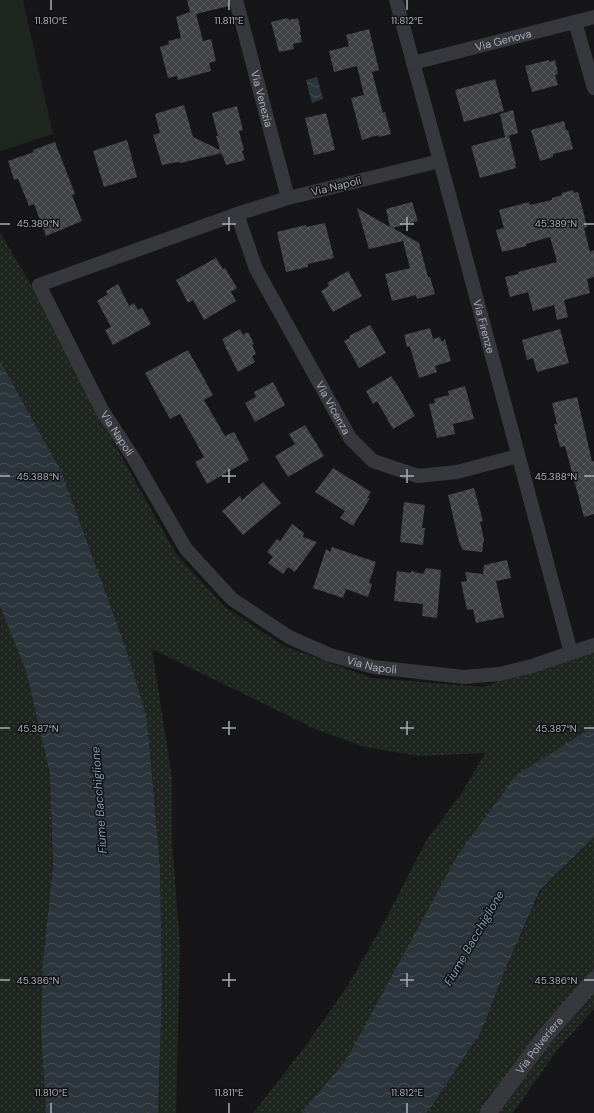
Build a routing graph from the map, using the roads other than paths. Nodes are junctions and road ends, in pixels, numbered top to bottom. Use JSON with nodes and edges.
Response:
{"nodes":[{"id":1,"x":236,"y":0,"type":"edge"},
{"id":2,"x":396,"y":0,"type":"edge"},
{"id":3,"x":594,"y":17,"type":"edge"},
{"id":4,"x":575,"y":22,"type":"junction"},
{"id":5,"x":413,"y":63,"type":"junction"},
{"id":6,"x":594,"y":88,"type":"edge"},
{"id":7,"x":440,"y":161,"type":"junction"},
{"id":8,"x":288,"y":198,"type":"junction"},
{"id":9,"x":237,"y":214,"type":"junction"},
{"id":10,"x":518,"y":456,"type":"junction"},
{"id":11,"x":594,"y":645,"type":"edge"},
{"id":12,"x":571,"y":652,"type":"junction"},
{"id":13,"x":594,"y":980,"type":"edge"},
{"id":14,"x":488,"y":1113,"type":"edge"}],
"edges":[{"from":1,"to":8,"type":"street","name":"Via Venezia"},
{"from":2,"to":5,"type":"street","name":"Via Firenze"},
{"from":3,"to":4,"type":"street","name":"Via Genova"},
{"from":4,"to":5,"type":"street","name":"Via Genova"},
{"from":4,"to":6,"type":"street"},
{"from":5,"to":7,"type":"street","name":"Via Firenze"},
{"from":7,"to":8,"type":"street","name":"Via Napoli"},
{"from":7,"to":10,"type":"street","name":"Via Firenze"},
{"from":8,"to":9,"type":"street","name":"Via Napoli"},
{"from":9,"to":10,"type":"street","name":"Via Vicenza"},
{"from":9,"to":12,"type":"street","name":"Via Napoli"},
{"from":10,"to":12,"type":"street","name":"Via Firenze"},
{"from":11,"to":12,"type":"street","name":"Via Napoli"},
{"from":13,"to":14,"type":"street","name":"Via Polveriera"}]}
